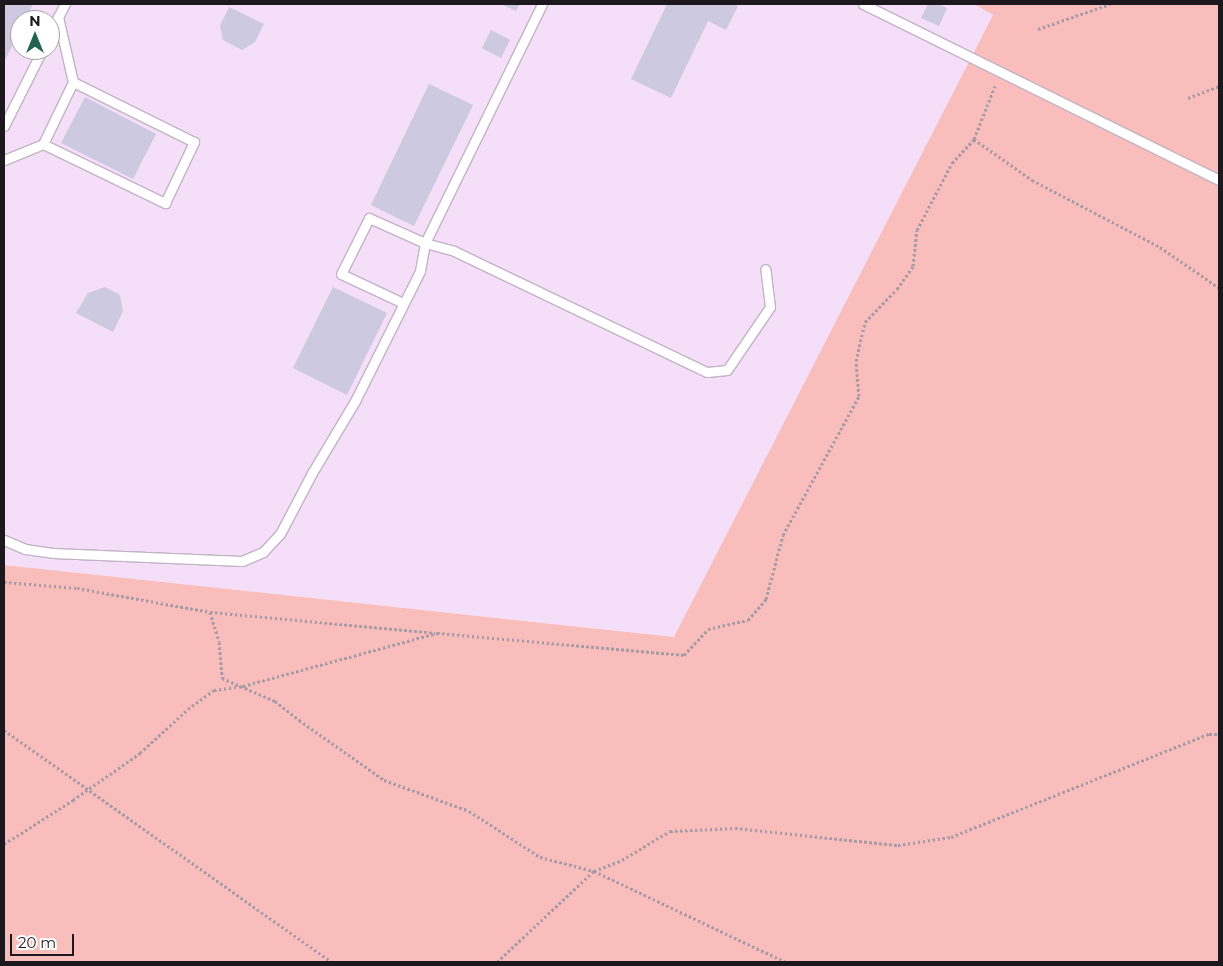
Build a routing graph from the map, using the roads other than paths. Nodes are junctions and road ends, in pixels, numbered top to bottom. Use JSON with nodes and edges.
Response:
{"nodes":[{"id":1,"x":542,"y":4,"type":"edge"},
{"id":2,"x":863,"y":4,"type":"edge"},
{"id":3,"x":60,"y":26,"type":"edge"},
{"id":4,"x":37,"y":60,"type":"edge"},
{"id":5,"x":73,"y":82,"type":"junction"},
{"id":6,"x":4,"y":126,"type":"edge"},
{"id":7,"x":43,"y":144,"type":"junction"},
{"id":8,"x":4,"y":160,"type":"edge"},
{"id":9,"x":1219,"y":180,"type":"edge"},
{"id":10,"x":425,"y":244,"type":"junction"},
{"id":11,"x":765,"y":269,"type":"dead end"},
{"id":12,"x":402,"y":303,"type":"junction"},
{"id":13,"x":4,"y":540,"type":"edge"}],
"edges":[{"from":1,"to":10,"type":"lane"},
{"from":2,"to":9,"type":"lane"},
{"from":3,"to":5,"type":"lane"},
{"from":4,"to":6,"type":"lane"},
{"from":5,"to":7,"type":"lane"},
{"from":5,"to":7,"type":"lane"},
{"from":7,"to":8,"type":"lane"},
{"from":10,"to":11,"type":"lane"},
{"from":10,"to":12,"type":"lane"},
{"from":10,"to":12,"type":"lane"},
{"from":12,"to":13,"type":"lane"}]}
